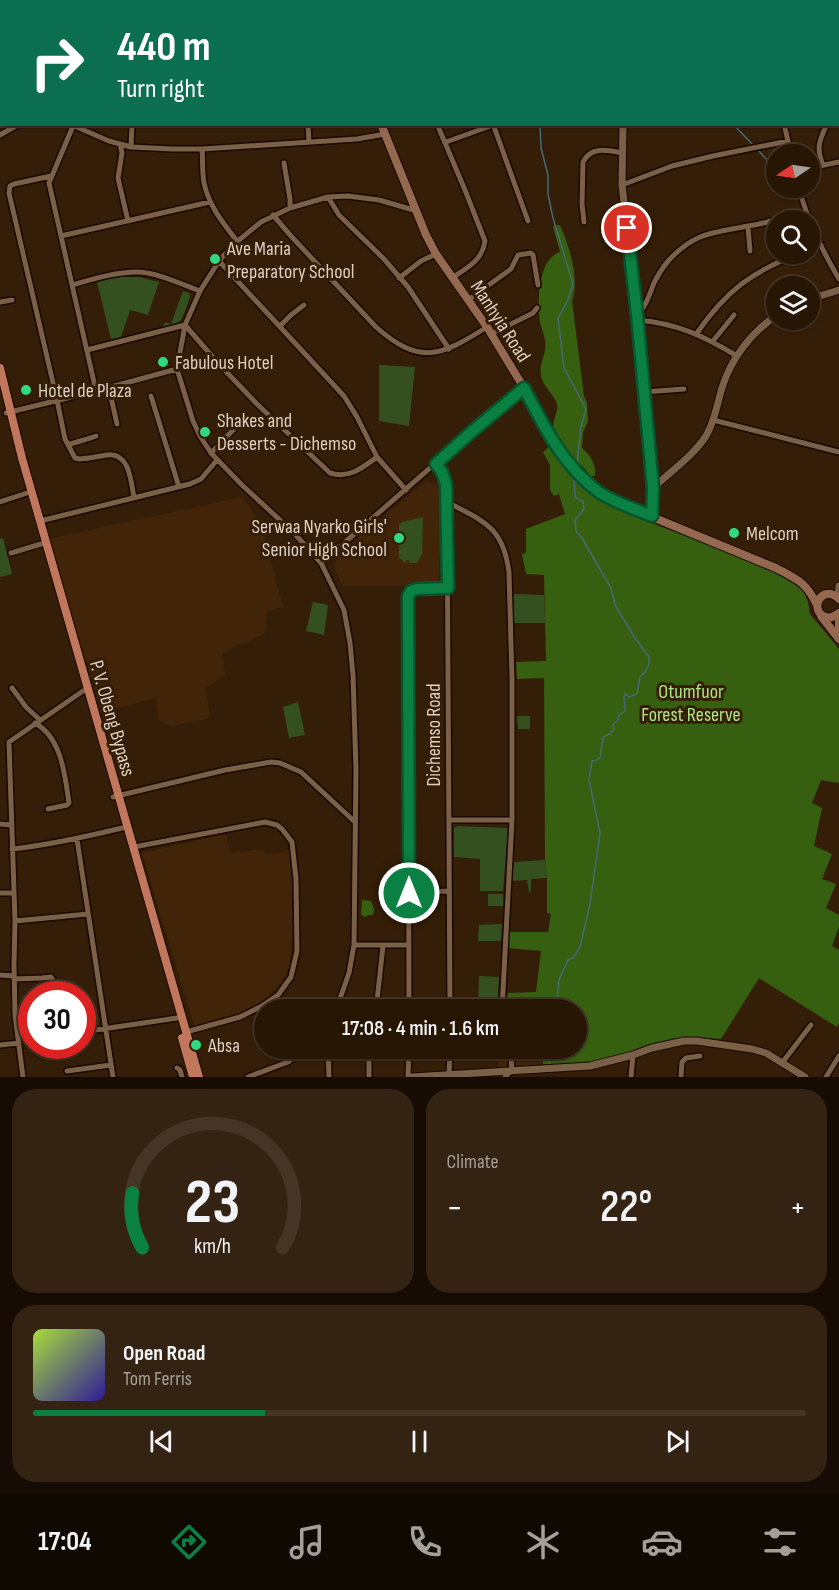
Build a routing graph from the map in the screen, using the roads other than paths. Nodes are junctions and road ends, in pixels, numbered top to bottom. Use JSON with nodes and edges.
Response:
{"nodes":[{"id":1,"x":16,"y":126,"type":"edge"},
{"id":2,"x":72,"y":126,"type":"edge"},
{"id":3,"x":74,"y":126,"type":"edge"},
{"id":4,"x":132,"y":126,"type":"edge"},
{"id":5,"x":308,"y":126,"type":"edge"},
{"id":6,"x":382,"y":126,"type":"edge"},
{"id":7,"x":439,"y":126,"type":"edge"},
{"id":8,"x":490,"y":126,"type":"edge"},
{"id":9,"x":493,"y":126,"type":"edge"},
{"id":10,"x":623,"y":126,"type":"edge"},
{"id":11,"x":784,"y":126,"type":"edge"},
{"id":12,"x":826,"y":126,"type":"edge"},
{"id":13,"x":385,"y":134,"type":"junction"},
{"id":14,"x":0,"y":135,"type":"edge"},
{"id":15,"x":788,"y":141,"type":"junction"},
{"id":16,"x":309,"y":142,"type":"junction"},
{"id":17,"x":446,"y":142,"type":"junction"},
{"id":18,"x":120,"y":144,"type":"junction"},
{"id":19,"x":789,"y":144,"type":"edge"},
{"id":20,"x":131,"y":147,"type":"junction"},
{"id":21,"x":202,"y":149,"type":"junction"},
{"id":22,"x":622,"y":153,"type":"junction"},
{"id":23,"x":839,"y":162,"type":"edge"},
{"id":24,"x":284,"y":163,"type":"dead end"},
{"id":25,"x":823,"y":165,"type":"junction"},
{"id":26,"x":820,"y":166,"type":"edge"},
{"id":27,"x":51,"y":176,"type":"junction"},
{"id":28,"x":622,"y":185,"type":"junction"},
{"id":29,"x":328,"y":197,"type":"junction"},
{"id":30,"x":210,"y":202,"type":"junction"},
{"id":31,"x":290,"y":208,"type":"junction"},
{"id":32,"x":417,"y":211,"type":"junction"},
{"id":33,"x":273,"y":215,"type":"junction"},
{"id":34,"x":128,"y":221,"type":"junction"},
{"id":35,"x":528,"y":221,"type":"dead end"},
{"id":36,"x":584,"y":222,"type":"dead end"},
{"id":37,"x":766,"y":222,"type":"edge"},
{"id":38,"x":747,"y":226,"type":"junction"},
{"id":39,"x":61,"y":236,"type":"junction"},
{"id":40,"x":237,"y":241,"type":"junction"},
{"id":41,"x":821,"y":245,"type":"edge"},
{"id":42,"x":750,"y":251,"type":"dead end"},
{"id":43,"x":436,"y":254,"type":"junction"},
{"id":44,"x":219,"y":261,"type":"junction"},
{"id":45,"x":775,"y":264,"type":"edge"},
{"id":46,"x":399,"y":278,"type":"junction"},
{"id":47,"x":452,"y":278,"type":"junction"},
{"id":48,"x":839,"y":279,"type":"edge"},
{"id":49,"x":72,"y":285,"type":"junction"},
{"id":50,"x":538,"y":285,"type":"dead end"},
{"id":51,"x":839,"y":290,"type":"edge"},
{"id":52,"x":200,"y":291,"type":"junction"},
{"id":53,"x":820,"y":296,"type":"edge"},
{"id":54,"x":12,"y":300,"type":"dead end"},
{"id":55,"x":468,"y":300,"type":"junction"},
{"id":56,"x":0,"y":302,"type":"edge"},
{"id":57,"x":304,"y":305,"type":"dead end"},
{"id":58,"x":537,"y":308,"type":"dead end"},
{"id":59,"x":734,"y":315,"type":"dead end"},
{"id":60,"x":637,"y":318,"type":"junction"},
{"id":61,"x":766,"y":324,"type":"edge"},
{"id":62,"x":185,"y":325,"type":"junction"},
{"id":63,"x":280,"y":326,"type":"junction"},
{"id":64,"x":489,"y":331,"type":"junction"},
{"id":65,"x":696,"y":333,"type":"junction"},
{"id":66,"x":713,"y":341,"type":"junction"},
{"id":67,"x":449,"y":349,"type":"junction"},
{"id":68,"x":87,"y":350,"type":"junction"},
{"id":69,"x":737,"y":356,"type":"junction"},
{"id":70,"x":0,"y":368,"type":"edge"},
{"id":71,"x":177,"y":369,"type":"junction"},
{"id":72,"x":0,"y":388,"type":"edge"},
{"id":73,"x":109,"y":388,"type":"junction"},
{"id":74,"x":524,"y":388,"type":"junction"},
{"id":75,"x":684,"y":389,"type":"dead end"},
{"id":76,"x":96,"y":391,"type":"junction"},
{"id":77,"x":644,"y":392,"type":"junction"},
{"id":78,"x":151,"y":396,"type":"dead end"},
{"id":79,"x":57,"y":400,"type":"junction"},
{"id":80,"x":8,"y":412,"type":"junction"},
{"id":81,"x":713,"y":420,"type":"junction"},
{"id":82,"x":117,"y":424,"type":"dead end"},
{"id":83,"x":234,"y":429,"type":"dead end"},
{"id":84,"x":96,"y":436,"type":"dead end"},
{"id":85,"x":68,"y":445,"type":"junction"},
{"id":86,"x":839,"y":452,"type":"edge"},
{"id":87,"x":211,"y":453,"type":"junction"},
{"id":88,"x":377,"y":457,"type":"junction"},
{"id":89,"x":218,"y":460,"type":"junction"},
{"id":90,"x":436,"y":464,"type":"junction"},
{"id":91,"x":179,"y":487,"type":"junction"},
{"id":92,"x":653,"y":488,"type":"junction"},
{"id":93,"x":406,"y":490,"type":"junction"},
{"id":94,"x":27,"y":493,"type":"junction"},
{"id":95,"x":134,"y":498,"type":"junction"},
{"id":96,"x":0,"y":502,"type":"edge"},
{"id":97,"x":447,"y":502,"type":"junction"},
{"id":98,"x":652,"y":516,"type":"junction"},
{"id":99,"x":40,"y":521,"type":"junction"},
{"id":100,"x":41,"y":544,"type":"junction"},
{"id":101,"x":11,"y":553,"type":"dead end"},
{"id":102,"x":321,"y":563,"type":"junction"},
{"id":103,"x":448,"y":588,"type":"junction"},
{"id":104,"x":809,"y":588,"type":"junction"},
{"id":105,"x":835,"y":597,"type":"edge"},
{"id":106,"x":818,"y":609,"type":"junction"},
{"id":107,"x":839,"y":613,"type":"edge"},
{"id":108,"x":839,"y":633,"type":"edge"},
{"id":109,"x":839,"y":639,"type":"edge"},
{"id":110,"x":12,"y":688,"type":"dead end"},
{"id":111,"x":83,"y":691,"type":"junction"},
{"id":112,"x":38,"y":722,"type":"junction"},
{"id":113,"x":1,"y":738,"type":"edge"},
{"id":114,"x":9,"y":742,"type":"junction"},
{"id":115,"x":115,"y":796,"type":"junction"},
{"id":116,"x":48,"y":809,"type":"dead end"},
{"id":117,"x":448,"y":820,"type":"junction"},
{"id":118,"x":513,"y":820,"type":"junction"},
{"id":119,"x":355,"y":822,"type":"junction"},
{"id":120,"x":0,"y":824,"type":"edge"},
{"id":121,"x":11,"y":825,"type":"junction"},
{"id":122,"x":122,"y":828,"type":"junction"},
{"id":123,"x":77,"y":839,"type":"junction"},
{"id":124,"x":134,"y":847,"type":"junction"},
{"id":125,"x":12,"y":849,"type":"junction"},
{"id":126,"x":449,"y":891,"type":"junction"},
{"id":127,"x":0,"y":893,"type":"edge"},
{"id":128,"x":14,"y":893,"type":"junction"},
{"id":129,"x":409,"y":893,"type":"junction"},
{"id":130,"x":88,"y":914,"type":"junction"},
{"id":131,"x":15,"y":921,"type":"junction"},
{"id":132,"x":354,"y":945,"type":"junction"},
{"id":133,"x":408,"y":945,"type":"junction"},
{"id":134,"x":383,"y":946,"type":"junction"},
{"id":135,"x":0,"y":975,"type":"edge"},
{"id":136,"x":14,"y":977,"type":"junction"},
{"id":137,"x":54,"y":981,"type":"edge"},
{"id":138,"x":340,"y":999,"type":"edge"},
{"id":139,"x":377,"y":999,"type":"edge"},
{"id":140,"x":409,"y":999,"type":"edge"},
{"id":141,"x":450,"y":999,"type":"edge"},
{"id":142,"x":502,"y":999,"type":"edge"},
{"id":143,"x":177,"y":1018,"type":"junction"},
{"id":144,"x":812,"y":1024,"type":"dead end"},
{"id":145,"x":106,"y":1029,"type":"junction"},
{"id":146,"x":96,"y":1030,"type":"edge"},
{"id":147,"x":186,"y":1032,"type":"junction"},
{"id":148,"x":18,"y":1036,"type":"edge"},
{"id":149,"x":18,"y":1043,"type":"edge"},
{"id":150,"x":0,"y":1046,"type":"edge"},
{"id":151,"x":633,"y":1055,"type":"junction"},
{"id":152,"x":700,"y":1056,"type":"dead end"},
{"id":153,"x":839,"y":1056,"type":"edge"},
{"id":154,"x":21,"y":1059,"type":"edge"},
{"id":155,"x":291,"y":1059,"type":"edge"},
{"id":156,"x":328,"y":1059,"type":"edge"},
{"id":157,"x":369,"y":1059,"type":"edge"},
{"id":158,"x":409,"y":1059,"type":"edge"},
{"id":159,"x":450,"y":1059,"type":"edge"},
{"id":160,"x":511,"y":1059,"type":"edge"},
{"id":161,"x":782,"y":1063,"type":"junction"},
{"id":162,"x":111,"y":1065,"type":"junction"},
{"id":163,"x":177,"y":1068,"type":"dead end"},
{"id":164,"x":512,"y":1070,"type":"junction"},
{"id":165,"x":67,"y":1071,"type":"dead end"},
{"id":166,"x":266,"y":1074,"type":"edge"},
{"id":167,"x":449,"y":1075,"type":"junction"},
{"id":168,"x":23,"y":1077,"type":"edge"},
{"id":169,"x":112,"y":1077,"type":"edge"},
{"id":170,"x":182,"y":1077,"type":"edge"},
{"id":171,"x":193,"y":1077,"type":"edge"},
{"id":172,"x":199,"y":1077,"type":"edge"},
{"id":173,"x":248,"y":1077,"type":"edge"},
{"id":174,"x":329,"y":1077,"type":"edge"},
{"id":175,"x":369,"y":1077,"type":"edge"},
{"id":176,"x":410,"y":1077,"type":"edge"},
{"id":177,"x":505,"y":1077,"type":"edge"},
{"id":178,"x":631,"y":1077,"type":"edge"},
{"id":179,"x":681,"y":1077,"type":"edge"},
{"id":180,"x":805,"y":1077,"type":"edge"},
{"id":181,"x":826,"y":1077,"type":"edge"}],
"edges":[{"from":1,"to":14,"type":"street"},
{"from":2,"to":27,"type":"street"},
{"from":3,"to":18,"type":"street"},
{"from":4,"to":20,"type":"street"},
{"from":5,"to":16,"type":"street"},
{"from":6,"to":13,"type":"main road","name":"Manhyia Road"},
{"from":7,"to":17,"type":"street"},
{"from":8,"to":17,"type":"street"},
{"from":9,"to":35,"type":"street"},
{"from":10,"to":22,"type":"street"},
{"from":11,"to":15,"type":"street"},
{"from":12,"to":25,"type":"street"},
{"from":13,"to":16,"type":"street"},
{"from":13,"to":32,"type":"main road","name":"Manhyia Road"},
{"from":15,"to":19,"type":"street"},
{"from":15,"to":28,"type":"street"},
{"from":16,"to":21,"type":"street"},
{"from":17,"to":47,"type":"street"},
{"from":18,"to":20,"type":"street"},
{"from":18,"to":34,"type":"street"},
{"from":20,"to":21,"type":"street"},
{"from":21,"to":30,"type":"street"},
{"from":22,"to":28,"type":"street"},
{"from":22,"to":36,"type":"street"},
{"from":23,"to":25,"type":"street"},
{"from":24,"to":31,"type":"street"},
{"from":25,"to":26,"type":"street"},
{"from":27,"to":39,"type":"street"},
{"from":27,"to":79,"type":"street"},
{"from":28,"to":60,"type":"street"},
{"from":29,"to":31,"type":"street"},
{"from":29,"to":32,"type":"street"},
{"from":29,"to":46,"type":"street"},
{"from":30,"to":34,"type":"street"},
{"from":30,"to":40,"type":"street"},
{"from":31,"to":33,"type":"street"},
{"from":32,"to":43,"type":"main road","name":"Manhyia Road"},
{"from":33,"to":40,"type":"street"},
{"from":33,"to":67,"type":"street"},
{"from":34,"to":39,"type":"street"},
{"from":37,"to":38,"type":"street"},
{"from":38,"to":42,"type":"street"},
{"from":38,"to":60,"type":"street"},
{"from":39,"to":49,"type":"street"},
{"from":40,"to":44,"type":"street"},
{"from":41,"to":48,"type":"street"},
{"from":43,"to":46,"type":"street"},
{"from":43,"to":47,"type":"main road","name":"Manhyia Road"},
{"from":44,"to":52,"type":"street"},
{"from":44,"to":63,"type":"street"},
{"from":45,"to":65,"type":"street"},
{"from":46,"to":67,"type":"street"},
{"from":47,"to":55,"type":"main road","name":"Manhyia Road"},
{"from":49,"to":52,"type":"street"},
{"from":49,"to":68,"type":"street"},
{"from":50,"to":55,"type":"street"},
{"from":51,"to":53,"type":"street"},
{"from":52,"to":62,"type":"street"},
{"from":54,"to":56,"type":"street"},
{"from":55,"to":64,"type":"main road","name":"Manhyia Road"},
{"from":57,"to":63,"type":"street"},
{"from":58,"to":64,"type":"street"},
{"from":59,"to":66,"type":"street"},
{"from":60,"to":65,"type":"street"},
{"from":60,"to":77,"type":"street"},
{"from":61,"to":69,"type":"street"},
{"from":62,"to":68,"type":"street"},
{"from":62,"to":71,"type":"street"},
{"from":62,"to":88,"type":"street"},
{"from":63,"to":88,"type":"street"},
{"from":64,"to":67,"type":"street"},
{"from":64,"to":74,"type":"main road","name":"Manhyia Road"},
{"from":65,"to":66,"type":"street"},
{"from":66,"to":69,"type":"street"},
{"from":68,"to":76,"type":"street"},
{"from":69,"to":81,"type":"street"},
{"from":70,"to":80,"type":"highway","name":"P. V. Obeng Bypass"},
{"from":71,"to":73,"type":"street"},
{"from":71,"to":87,"type":"street"},
{"from":72,"to":80,"type":"highway","name":"P. V. Obeng Bypass"},
{"from":73,"to":76,"type":"street"},
{"from":73,"to":82,"type":"street"},
{"from":74,"to":90,"type":"street"},
{"from":74,"to":98,"type":"main road","name":"Manhyia Road"},
{"from":75,"to":77,"type":"street"},
{"from":76,"to":79,"type":"street"},
{"from":77,"to":92,"type":"street"},
{"from":78,"to":91,"type":"street"},
{"from":79,"to":80,"type":"street"},
{"from":79,"to":85,"type":"street"},
{"from":80,"to":94,"type":"highway","name":"P. V. Obeng Bypass"},
{"from":80,"to":99,"type":"highway","name":"P. V. Obeng Bypass"},
{"from":81,"to":86,"type":"street"},
{"from":81,"to":92,"type":"street"},
{"from":83,"to":87,"type":"street"},
{"from":84,"to":85,"type":"street"},
{"from":85,"to":95,"type":"street"},
{"from":87,"to":89,"type":"street"},
{"from":88,"to":93,"type":"street"},
{"from":89,"to":91,"type":"street"},
{"from":89,"to":102,"type":"street"},
{"from":90,"to":93,"type":"street"},
{"from":90,"to":97,"type":"street","name":"Dichemso Road"},
{"from":91,"to":95,"type":"street"},
{"from":92,"to":98,"type":"street"},
{"from":93,"to":102,"type":"street"},
{"from":94,"to":96,"type":"street"},
{"from":94,"to":100,"type":"highway","name":"P. V. Obeng Bypass"},
{"from":95,"to":99,"type":"street"},
{"from":97,"to":103,"type":"street","name":"Dichemso Road"},
{"from":97,"to":118,"type":"street"},
{"from":98,"to":104,"type":"main road","name":"Manhyia Road"},
{"from":99,"to":115,"type":"highway","name":"P. V. Obeng Bypass"},
{"from":100,"to":101,"type":"street"},
{"from":100,"to":111,"type":"highway","name":"P. V. Obeng Bypass"},
{"from":102,"to":119,"type":"street"},
{"from":103,"to":117,"type":"street","name":"Dichemso Road"},
{"from":103,"to":129,"type":"street"},
{"from":104,"to":105,"type":"main road","name":"Manhyia Road"},
{"from":104,"to":106,"type":"main road"},
{"from":105,"to":106,"type":"main road"},
{"from":106,"to":107,"type":"main road"},
{"from":106,"to":109,"type":"main road"},
{"from":107,"to":108,"type":"main road"},
{"from":110,"to":112,"type":"street"},
{"from":111,"to":112,"type":"street"},
{"from":111,"to":115,"type":"highway","name":"P. V. Obeng Bypass"},
{"from":112,"to":114,"type":"street"},
{"from":112,"to":116,"type":"street"},
{"from":113,"to":114,"type":"street"},
{"from":114,"to":121,"type":"street"},
{"from":115,"to":119,"type":"street"},
{"from":115,"to":122,"type":"highway","name":"P. V. Obeng Bypass"},
{"from":115,"to":124,"type":"highway","name":"P. V. Obeng Bypass"},
{"from":117,"to":118,"type":"street"},
{"from":117,"to":126,"type":"street","name":"Dichemso Road"},
{"from":118,"to":142,"type":"street"},
{"from":119,"to":132,"type":"street"},
{"from":120,"to":121,"type":"street"},
{"from":121,"to":125,"type":"street"},
{"from":122,"to":123,"type":"street"},
{"from":122,"to":143,"type":"highway","name":"P. V. Obeng Bypass"},
{"from":123,"to":125,"type":"street"},
{"from":123,"to":130,"type":"street"},
{"from":124,"to":147,"type":"highway","name":"P. V. Obeng Bypass"},
{"from":124,"to":147,"type":"street"},
{"from":125,"to":128,"type":"street"},
{"from":126,"to":129,"type":"street"},
{"from":126,"to":141,"type":"street","name":"Dichemso Road"},
{"from":127,"to":128,"type":"street"},
{"from":128,"to":131,"type":"street"},
{"from":129,"to":133,"type":"street"},
{"from":130,"to":131,"type":"street"},
{"from":130,"to":145,"type":"street"},
{"from":131,"to":136,"type":"street"},
{"from":132,"to":134,"type":"street"},
{"from":132,"to":138,"type":"street"},
{"from":133,"to":134,"type":"street"},
{"from":133,"to":140,"type":"street"},
{"from":134,"to":139,"type":"street"},
{"from":135,"to":136,"type":"street"},
{"from":136,"to":137,"type":"street"},
{"from":136,"to":148,"type":"street"},
{"from":143,"to":145,"type":"street"},
{"from":143,"to":171,"type":"highway","name":"P. V. Obeng Bypass"},
{"from":144,"to":161,"type":"street"},
{"from":145,"to":146,"type":"street"},
{"from":145,"to":162,"type":"street"},
{"from":147,"to":172,"type":"highway","name":"P. V. Obeng Bypass"},
{"from":149,"to":150,"type":"street"},
{"from":151,"to":161,"type":"street"},
{"from":151,"to":164,"type":"street"},
{"from":151,"to":178,"type":"street"},
{"from":152,"to":179,"type":"street"},
{"from":153,"to":181,"type":"street"},
{"from":154,"to":168,"type":"street"},
{"from":155,"to":166,"type":"street"},
{"from":156,"to":174,"type":"street"},
{"from":157,"to":175,"type":"street"},
{"from":158,"to":176,"type":"street"},
{"from":159,"to":167,"type":"street"},
{"from":160,"to":164,"type":"street"},
{"from":161,"to":180,"type":"street"},
{"from":162,"to":165,"type":"street"},
{"from":162,"to":169,"type":"street"},
{"from":163,"to":170,"type":"street"},
{"from":164,"to":167,"type":"street"},
{"from":164,"to":177,"type":"street"},
{"from":166,"to":173,"type":"street"},
{"from":167,"to":176,"type":"street"}]}
